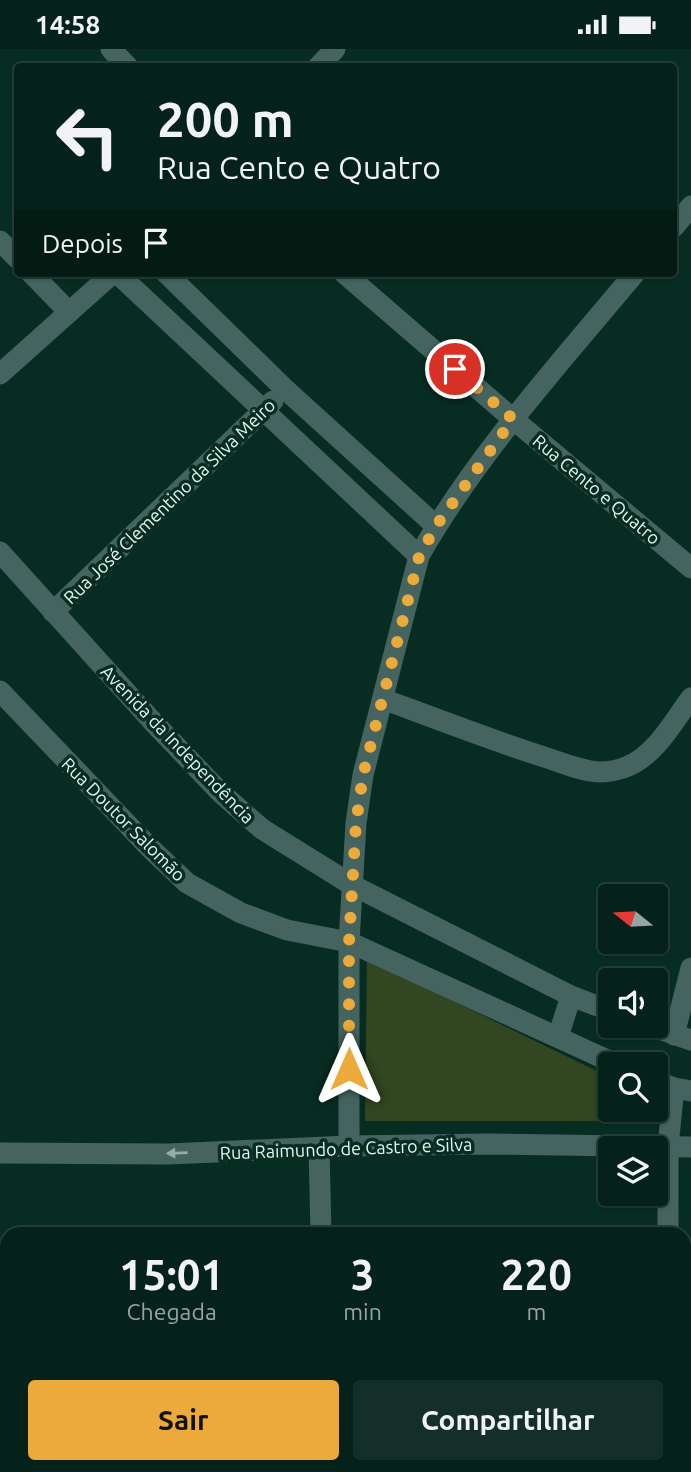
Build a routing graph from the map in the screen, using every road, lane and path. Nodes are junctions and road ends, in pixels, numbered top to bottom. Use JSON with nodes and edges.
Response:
{"nodes":[{"id":1,"x":111,"y":49,"type":"edge"},
{"id":2,"x":335,"y":49,"type":"edge"},
{"id":3,"x":124,"y":63,"type":"edge"},
{"id":4,"x":322,"y":63,"type":"edge"},
{"id":5,"x":691,"y":206,"type":"edge"},
{"id":6,"x":677,"y":223,"type":"edge"},
{"id":7,"x":0,"y":241,"type":"edge"},
{"id":8,"x":14,"y":255,"type":"edge"},
{"id":9,"x":35,"y":277,"type":"edge"},
{"id":10,"x":110,"y":277,"type":"edge"},
{"id":11,"x":119,"y":277,"type":"edge"},
{"id":12,"x":170,"y":277,"type":"edge"},
{"id":13,"x":349,"y":277,"type":"edge"},
{"id":14,"x":632,"y":277,"type":"edge"},
{"id":15,"x":68,"y":312,"type":"junction"},
{"id":16,"x":0,"y":374,"type":"edge"},
{"id":17,"x":285,"y":389,"type":"junction"},
{"id":18,"x":264,"y":410,"type":"junction"},
{"id":19,"x":513,"y":419,"type":"junction"},
{"id":20,"x":436,"y":526,"type":"junction"},
{"id":21,"x":0,"y":552,"type":"edge"},
{"id":22,"x":419,"y":557,"type":"junction"},
{"id":23,"x":691,"y":568,"type":"edge"},
{"id":24,"x":53,"y":612,"type":"junction"},
{"id":25,"x":1,"y":694,"type":"edge"},
{"id":26,"x":691,"y":698,"type":"edge"},
{"id":27,"x":383,"y":699,"type":"junction"},
{"id":28,"x":352,"y":885,"type":"junction"},
{"id":29,"x":349,"y":942,"type":"junction"},
{"id":30,"x":691,"y":968,"type":"edge"},
{"id":31,"x":571,"y":996,"type":"junction"},
{"id":32,"x":598,"y":1006,"type":"edge"},
{"id":33,"x":558,"y":1037,"type":"junction"},
{"id":34,"x":682,"y":1038,"type":"edge"},
{"id":35,"x":598,"y":1056,"type":"edge"},
{"id":36,"x":674,"y":1087,"type":"edge"},
{"id":37,"x":598,"y":1145,"type":"edge"},
{"id":38,"x":349,"y":1146,"type":"junction"},
{"id":39,"x":668,"y":1146,"type":"joint"},
{"id":40,"x":691,"y":1147,"type":"edge"},
{"id":41,"x":319,"y":1148,"type":"junction"},
{"id":42,"x":0,"y":1153,"type":"edge"},
{"id":43,"x":668,"y":1206,"type":"edge"},
{"id":44,"x":321,"y":1227,"type":"edge"},
{"id":45,"x":668,"y":1227,"type":"edge"}],
"edges":[{"from":1,"to":3,"type":"street"},
{"from":2,"to":4,"type":"street"},
{"from":5,"to":6,"type":"street"},
{"from":7,"to":8,"type":"street"},
{"from":9,"to":15,"type":"street"},
{"from":10,"to":15,"type":"street"},
{"from":11,"to":18,"type":"street"},
{"from":12,"to":17,"type":"street"},
{"from":13,"to":19,"type":"street","name":"Rua Cento e Quatro"},
{"from":14,"to":19,"type":"street"},
{"from":15,"to":16,"type":"street"},
{"from":17,"to":18,"type":"street","name":"Rua José Clementino da Silva Meiro"},
{"from":17,"to":20,"type":"street"},
{"from":18,"to":22,"type":"street"},
{"from":18,"to":24,"type":"street","name":"Rua José Clementino da Silva Meiro"},
{"from":19,"to":20,"type":"street"},
{"from":19,"to":23,"type":"street","name":"Rua Cento e Quatro"},
{"from":20,"to":22,"type":"street"},
{"from":21,"to":24,"type":"street","name":"Avenida da Independência"},
{"from":22,"to":27,"type":"street"},
{"from":24,"to":28,"type":"street","name":"Avenida da Independência"},
{"from":25,"to":29,"type":"street","name":"Rua Doutor Salomão"},
{"from":26,"to":27,"type":"street"},
{"from":27,"to":28,"type":"street"},
{"from":28,"to":29,"type":"street"},
{"from":28,"to":31,"type":"street","name":"Avenida da Independência"},
{"from":29,"to":33,"type":"street","name":"Rua Doutor Salomão"},
{"from":29,"to":38,"type":"street"},
{"from":30,"to":34,"type":"street"},
{"from":31,"to":32,"type":"street","name":"Avenida da Independência"},
{"from":31,"to":33,"type":"street"},
{"from":33,"to":35,"type":"street","name":"Rua Doutor Salomão"},
{"from":36,"to":39,"type":"street"},
{"from":37,"to":38,"type":"street","name":"Rua Raimundo de Castro e Silva"},
{"from":38,"to":41,"type":"street","name":"Rua Raimundo de Castro e Silva"},
{"from":39,"to":40,"type":"street","name":"Rua Raimundo de Castro e Silva"},
{"from":41,"to":42,"type":"street","name":"Rua Raimundo de Castro e Silva","one_way":true},
{"from":41,"to":44,"type":"street"},
{"from":43,"to":45,"type":"street"}]}
